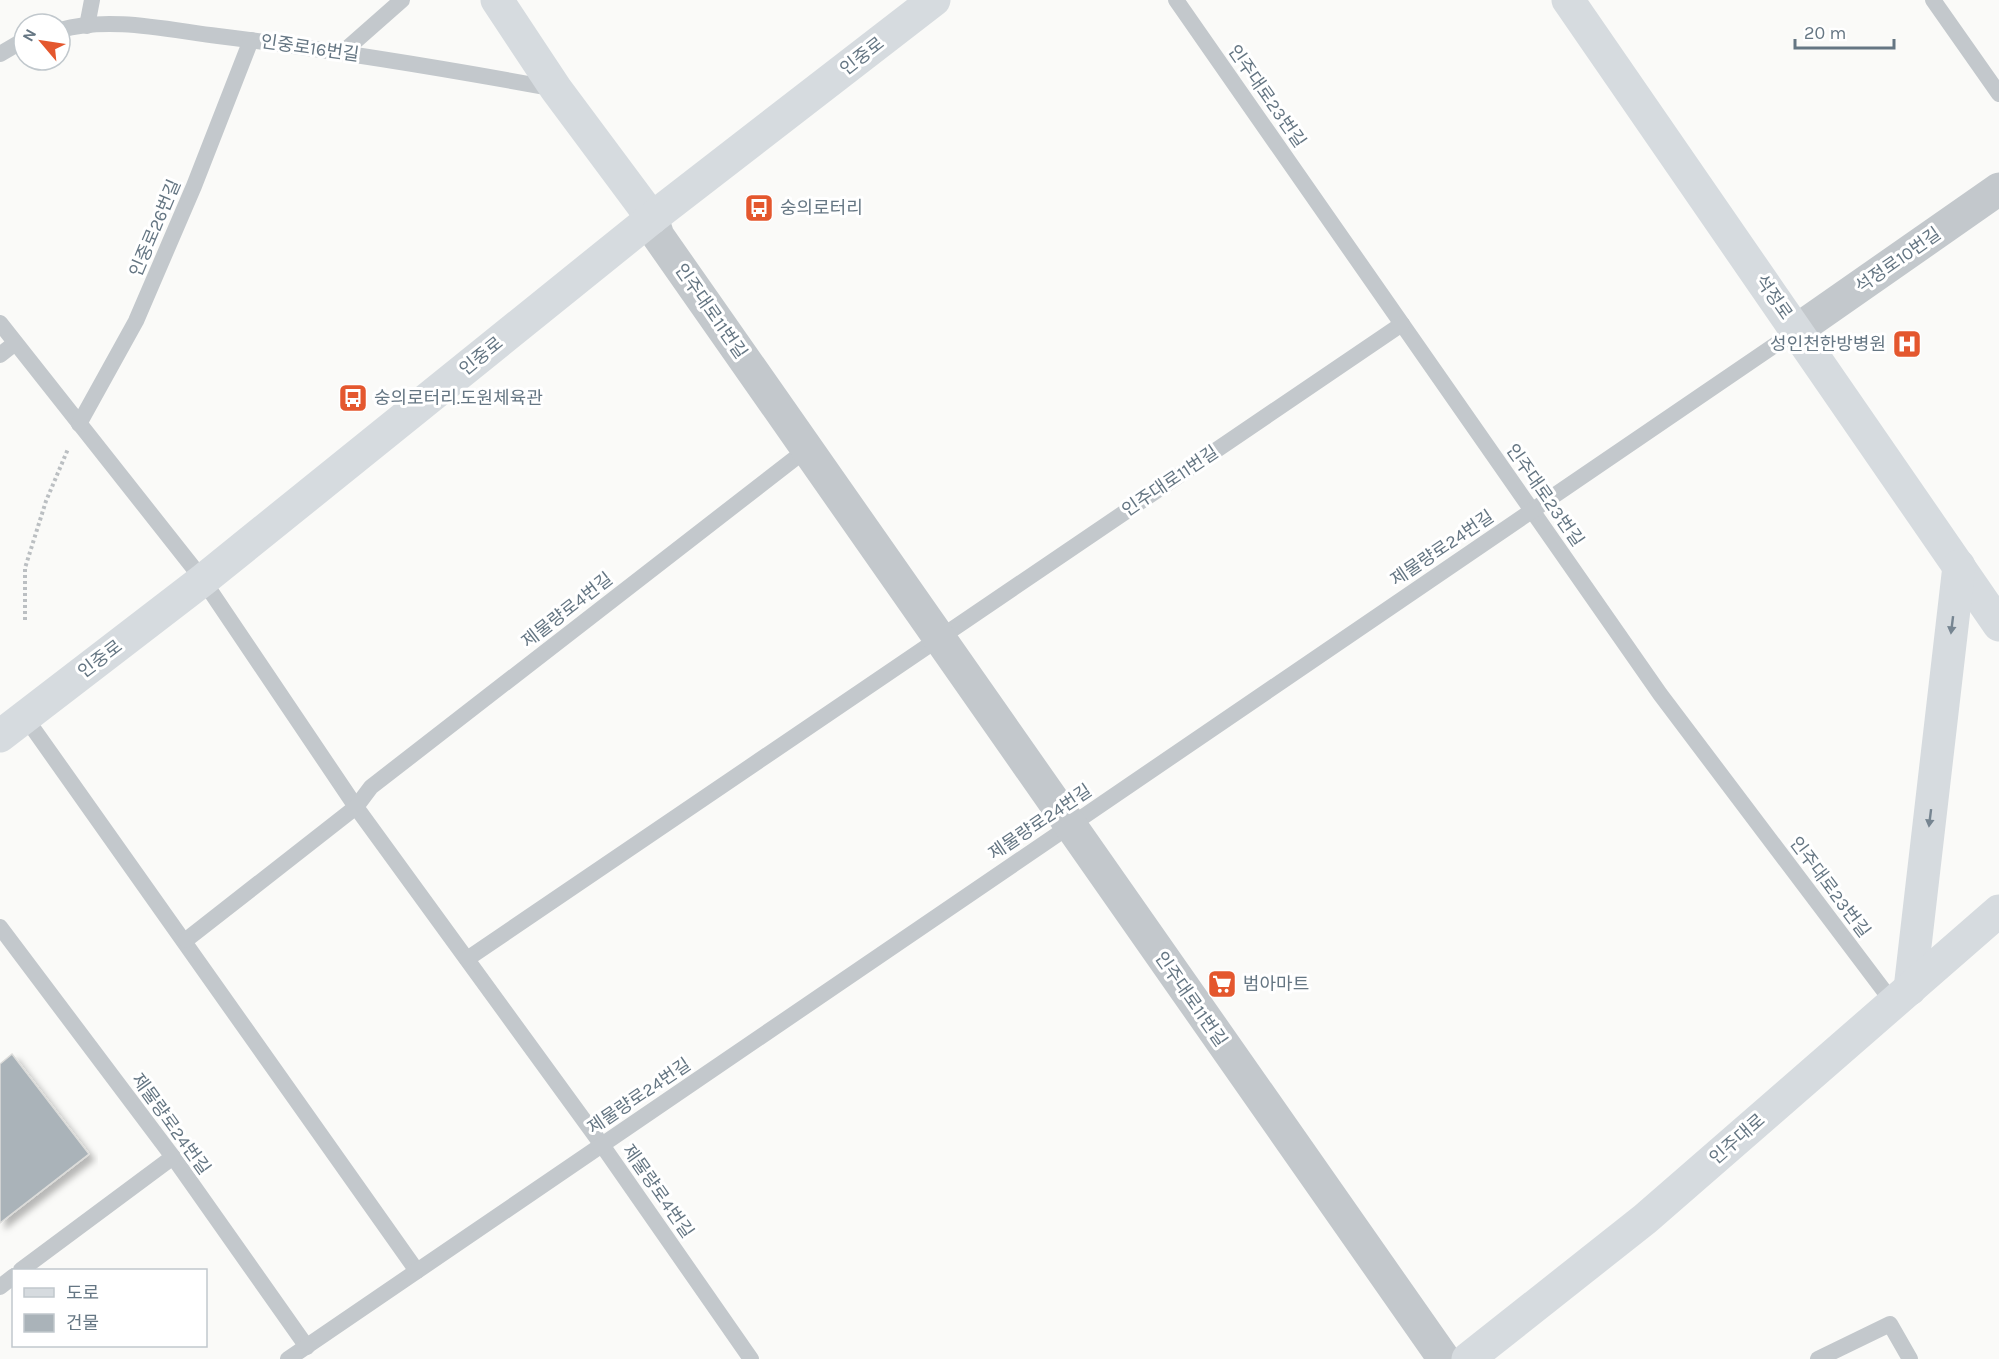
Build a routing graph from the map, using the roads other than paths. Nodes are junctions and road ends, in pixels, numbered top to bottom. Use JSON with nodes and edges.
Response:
{"nodes":[{"id":1,"x":92,"y":0,"type":"edge"},
{"id":2,"x":402,"y":0,"type":"edge"},
{"id":3,"x":497,"y":0,"type":"edge"},
{"id":4,"x":934,"y":0,"type":"edge"},
{"id":5,"x":1176,"y":0,"type":"edge"},
{"id":6,"x":1568,"y":0,"type":"edge"},
{"id":7,"x":1933,"y":0,"type":"edge"},
{"id":8,"x":87,"y":26,"type":"junction"},
{"id":9,"x":72,"y":28,"type":"edge"},
{"id":10,"x":251,"y":40,"type":"junction"},
{"id":11,"x":343,"y":52,"type":"junction"},
{"id":12,"x":556,"y":89,"type":"junction"},
{"id":13,"x":1999,"y":94,"type":"edge"},
{"id":14,"x":1999,"y":189,"type":"edge"},
{"id":15,"x":652,"y":218,"type":"junction"},
{"id":16,"x":0,"y":323,"type":"edge"},
{"id":17,"x":1402,"y":324,"type":"junction"},
{"id":18,"x":1797,"y":330,"type":"junction"},
{"id":19,"x":14,"y":344,"type":"junction"},
{"id":20,"x":0,"y":355,"type":"edge"},
{"id":21,"x":79,"y":424,"type":"junction"},
{"id":22,"x":807,"y":449,"type":"junction"},
{"id":23,"x":1532,"y":510,"type":"junction"},
{"id":24,"x":1959,"y":567,"type":"junction"},
{"id":25,"x":203,"y":580,"type":"junction"},
{"id":26,"x":1999,"y":581,"type":"edge"},
{"id":27,"x":1999,"y":625,"type":"edge"},
{"id":28,"x":938,"y":638,"type":"junction"},
{"id":29,"x":12,"y":727,"type":"edge"},
{"id":30,"x":356,"y":807,"type":"junction"},
{"id":31,"x":1069,"y":826,"type":"junction"},
{"id":32,"x":1999,"y":911,"type":"edge"},
{"id":33,"x":0,"y":927,"type":"edge"},
{"id":34,"x":186,"y":940,"type":"junction"},
{"id":35,"x":467,"y":959,"type":"junction"},
{"id":36,"x":1902,"y":996,"type":"junction"},
{"id":37,"x":602,"y":1145,"type":"junction"},
{"id":38,"x":173,"y":1157,"type":"junction"},
{"id":39,"x":22,"y":1269,"type":"edge"},
{"id":40,"x":417,"y":1271,"type":"junction"},
{"id":41,"x":12,"y":1278,"type":"edge"},
{"id":42,"x":0,"y":1287,"type":"edge"},
{"id":43,"x":307,"y":1347,"type":"junction"},
{"id":44,"x":288,"y":1359,"type":"edge"},
{"id":45,"x":751,"y":1359,"type":"edge"},
{"id":46,"x":1444,"y":1359,"type":"edge"},
{"id":47,"x":1468,"y":1359,"type":"edge"},
{"id":48,"x":1818,"y":1359,"type":"edge"},
{"id":49,"x":1910,"y":1359,"type":"edge"}],
"edges":[{"from":1,"to":8,"type":"lane"},
{"from":2,"to":11,"type":"lane"},
{"from":3,"to":12,"type":"main road"},
{"from":4,"to":15,"type":"main road","name":"인중로"},
{"from":5,"to":17,"type":"lane","name":"인주대로23번길"},
{"from":6,"to":18,"type":"main road","name":"석정로"},
{"from":7,"to":13,"type":"lane"},
{"from":8,"to":9,"type":"lane"},
{"from":8,"to":10,"type":"lane","name":"인중로16번길"},
{"from":10,"to":11,"type":"lane","name":"인중로16번길"},
{"from":10,"to":21,"type":"lane","name":"인중로26번길"},
{"from":11,"to":12,"type":"lane","name":"인중로16번길"},
{"from":12,"to":15,"type":"main road"},
{"from":14,"to":18,"type":"street","name":"석정로10번길"},
{"from":15,"to":22,"type":"street","name":"인주대로11번길"},
{"from":15,"to":25,"type":"main road","name":"인중로"},
{"from":16,"to":19,"type":"lane"},
{"from":17,"to":23,"type":"lane","name":"인주대로23번길"},
{"from":17,"to":28,"type":"lane","name":"인주대로11번길"},
{"from":18,"to":23,"type":"lane","name":"제물량로24번길"},
{"from":18,"to":24,"type":"main road","name":"석정로"},
{"from":19,"to":20,"type":"lane"},
{"from":19,"to":21,"type":"lane"},
{"from":21,"to":25,"type":"lane"},
{"from":22,"to":28,"type":"street","name":"인주대로11번길"},
{"from":22,"to":30,"type":"lane","name":"제물량로4번길"},
{"from":23,"to":31,"type":"lane","name":"제물량로24번길"},
{"from":23,"to":36,"type":"lane","name":"인주대로23번길"},
{"from":24,"to":26,"type":"main road"},
{"from":24,"to":27,"type":"main road","name":"석정로"},
{"from":24,"to":36,"type":"main road","one_way":true},
{"from":25,"to":29,"type":"main road","name":"인중로"},
{"from":25,"to":30,"type":"lane","name":"제물량로4번길"},
{"from":28,"to":31,"type":"street","name":"인주대로11번길"},
{"from":28,"to":35,"type":"lane"},
{"from":29,"to":34,"type":"lane"},
{"from":30,"to":34,"type":"lane","name":"제물량로4번길"},
{"from":30,"to":35,"type":"lane","name":"제물량로4번길"},
{"from":31,"to":37,"type":"lane","name":"제물량로24번길"},
{"from":31,"to":46,"type":"street","name":"인주대로11번길"},
{"from":32,"to":36,"type":"main road","name":"인주대로"},
{"from":33,"to":38,"type":"lane","name":"제물량로24번길"},
{"from":34,"to":40,"type":"lane"},
{"from":35,"to":37,"type":"lane","name":"제물량로4번길"},
{"from":36,"to":47,"type":"main road","name":"인주대로"},
{"from":37,"to":40,"type":"lane","name":"제물량로24번길"},
{"from":37,"to":45,"type":"lane","name":"제물량로4번길"},
{"from":38,"to":39,"type":"lane"},
{"from":38,"to":43,"type":"lane","name":"제물량로24번길"},
{"from":40,"to":43,"type":"lane","name":"제물량로24번길"},
{"from":41,"to":42,"type":"lane"},
{"from":43,"to":44,"type":"lane","name":"제물량로24번길"},
{"from":48,"to":49,"type":"lane"}]}
